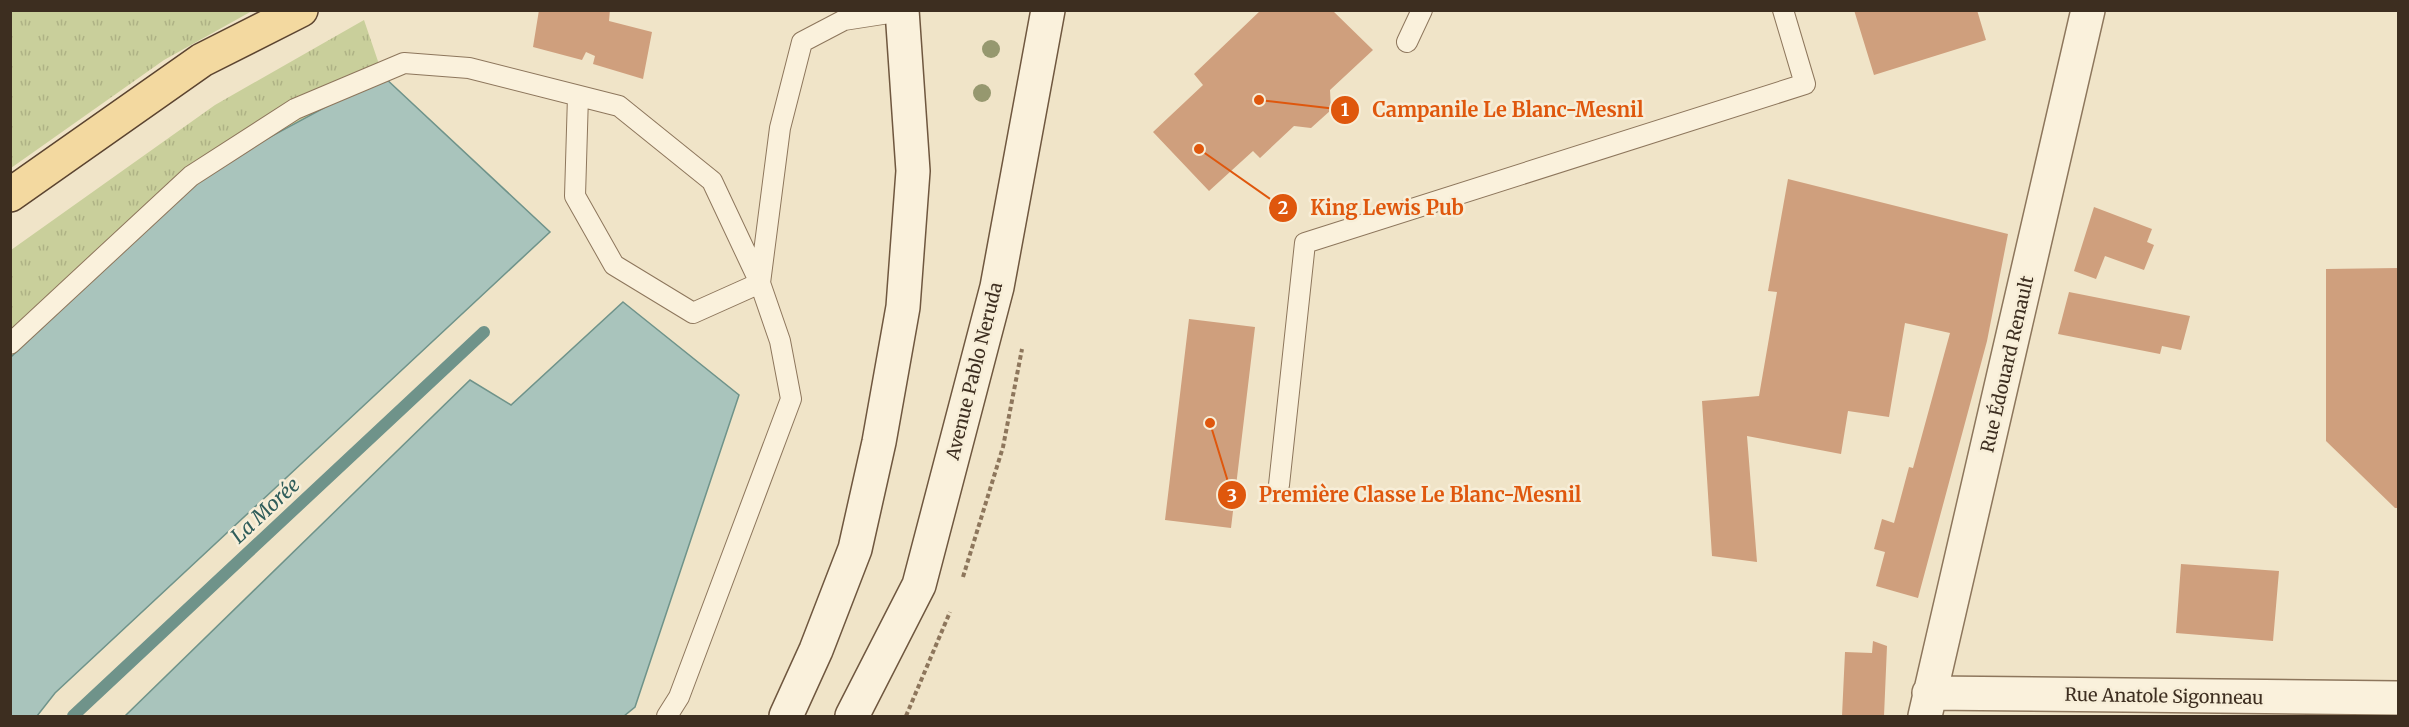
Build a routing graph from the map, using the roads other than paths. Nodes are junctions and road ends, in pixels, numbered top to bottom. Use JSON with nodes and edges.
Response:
{"nodes":[{"id":1,"x":301,"y":10,"type":"edge"},
{"id":2,"x":1048,"y":10,"type":"edge"},
{"id":3,"x":1422,"y":10,"type":"edge"},
{"id":4,"x":1783,"y":10,"type":"edge"},
{"id":5,"x":2088,"y":10,"type":"edge"},
{"id":6,"x":902,"y":11,"type":"edge"},
{"id":7,"x":1407,"y":42,"type":"dead end"},
{"id":8,"x":578,"y":96,"type":"junction"},
{"id":9,"x":10,"y":195,"type":"edge"},
{"id":10,"x":760,"y":283,"type":"junction"},
{"id":11,"x":10,"y":344,"type":"edge"},
{"id":12,"x":1279,"y":484,"type":"dead end"},
{"id":13,"x":2398,"y":698,"type":"edge"},
{"id":14,"x":1927,"y":705,"type":"edge"},
{"id":15,"x":666,"y":717,"type":"edge"},
{"id":16,"x":786,"y":717,"type":"edge"},
{"id":17,"x":852,"y":717,"type":"edge"}],
"edges":[{"from":1,"to":9,"type":"main road"},
{"from":2,"to":17,"type":"main road","name":"Avenue Pablo Neruda"},
{"from":3,"to":7,"type":"lane"},
{"from":4,"to":12,"type":"lane"},
{"from":5,"to":14,"type":"main road","name":"Rue Édouard Renault"},
{"from":6,"to":10,"type":"lane"},
{"from":6,"to":16,"type":"main road"},
{"from":8,"to":10,"type":"lane"},
{"from":8,"to":10,"type":"lane"},
{"from":8,"to":11,"type":"lane"},
{"from":10,"to":15,"type":"lane"},
{"from":13,"to":14,"type":"main road","name":"Rue Anatole Sigonneau"}]}
